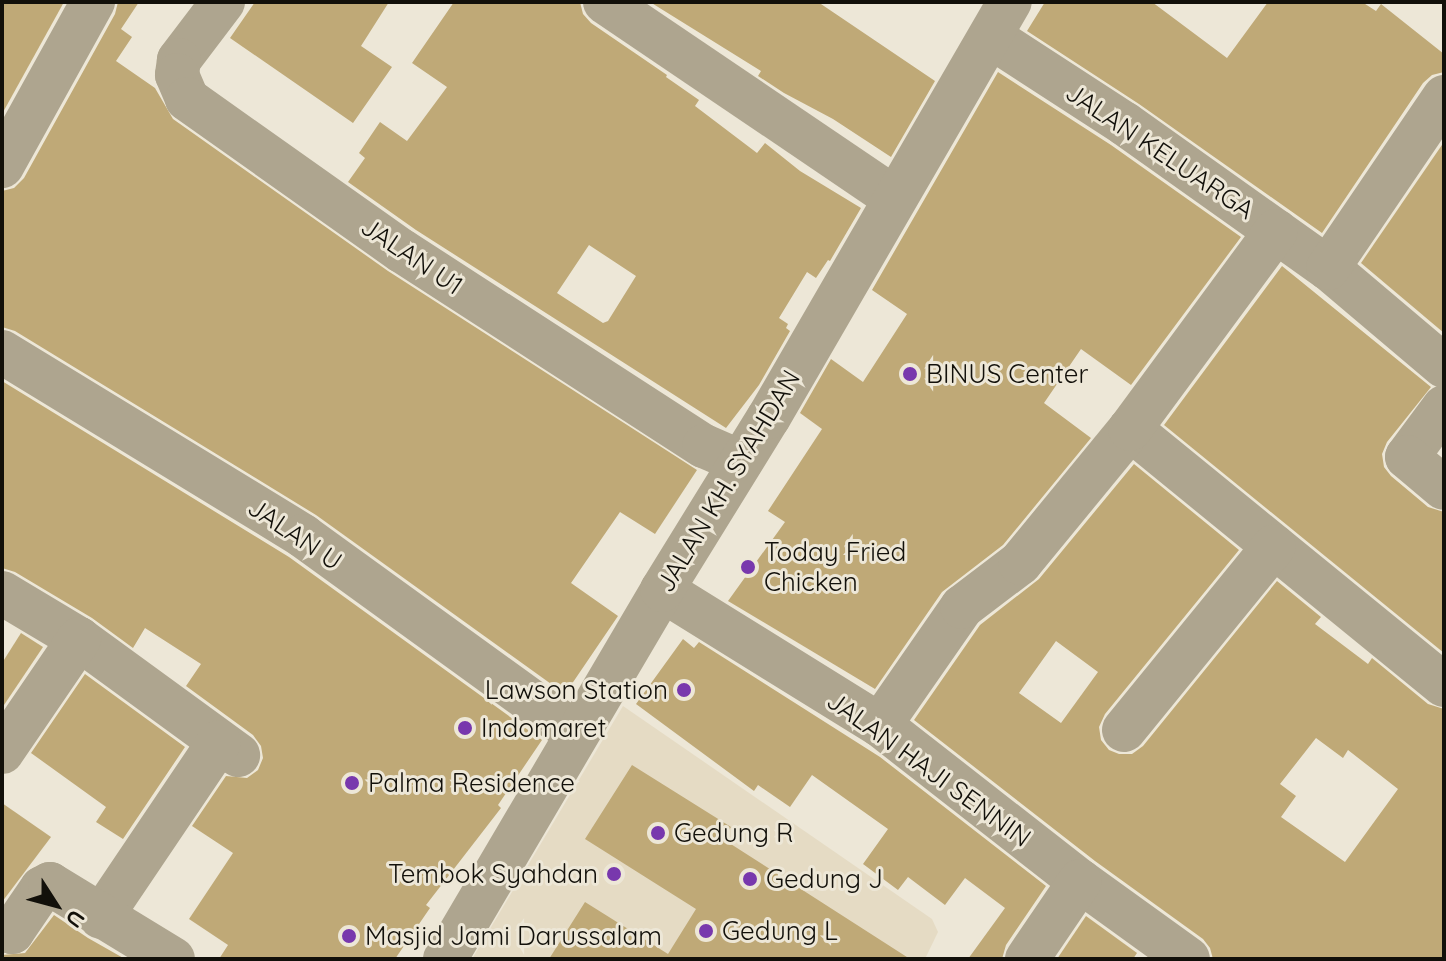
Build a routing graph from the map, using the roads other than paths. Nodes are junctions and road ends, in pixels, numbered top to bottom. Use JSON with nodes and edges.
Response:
{"nodes":[{"id":1,"x":93,"y":2,"type":"edge"},
{"id":2,"x":223,"y":2,"type":"edge"},
{"id":3,"x":605,"y":2,"type":"edge"},
{"id":4,"x":1001,"y":12,"type":"edge"},
{"id":5,"x":1444,"y":97,"type":"edge"},
{"id":6,"x":2,"y":166,"type":"edge"},
{"id":7,"x":894,"y":198,"type":"junction"},
{"id":8,"x":1276,"y":231,"type":"junction"},
{"id":9,"x":1328,"y":268,"type":"junction"},
{"id":10,"x":2,"y":352,"type":"edge"},
{"id":11,"x":1444,"y":366,"type":"edge"},
{"id":12,"x":1444,"y":407,"type":"edge"},
{"id":13,"x":1130,"y":429,"type":"junction"},
{"id":14,"x":741,"y":462,"type":"junction"},
{"id":15,"x":1444,"y":488,"type":"edge"},
{"id":16,"x":1274,"y":546,"type":"junction"},
{"id":17,"x":662,"y":590,"type":"junction"},
{"id":18,"x":2,"y":593,"type":"edge"},
{"id":19,"x":79,"y":639,"type":"junction"},
{"id":20,"x":1444,"y":685,"type":"edge"},
{"id":21,"x":880,"y":725,"type":"junction"},
{"id":22,"x":1124,"y":730,"type":"dead end"},
{"id":23,"x":577,"y":734,"type":"junction"},
{"id":24,"x":2,"y":752,"type":"edge"},
{"id":25,"x":1080,"y":881,"type":"junction"},
{"id":26,"x":101,"y":917,"type":"junction"},
{"id":27,"x":2,"y":928,"type":"edge"},
{"id":28,"x":173,"y":959,"type":"edge"},
{"id":29,"x":445,"y":959,"type":"edge"},
{"id":30,"x":1027,"y":959,"type":"edge"},
{"id":31,"x":1188,"y":959,"type":"edge"}],
"edges":[{"from":1,"to":6,"type":"street"},
{"from":2,"to":14,"type":"street","name":"JALAN U1"},
{"from":3,"to":7,"type":"street"},
{"from":4,"to":7,"type":"street","name":"JALAN KH. SYAHDAN"},
{"from":4,"to":8,"type":"street","name":"JALAN KELUARGA"},
{"from":5,"to":9,"type":"street"},
{"from":7,"to":14,"type":"street","name":"JALAN KH. SYAHDAN"},
{"from":8,"to":9,"type":"street","name":"JALAN KELUARGA"},
{"from":8,"to":13,"type":"street"},
{"from":9,"to":11,"type":"street","name":"JALAN KELUARGA"},
{"from":10,"to":23,"type":"street","name":"JALAN U"},
{"from":12,"to":15,"type":"street"},
{"from":13,"to":16,"type":"street"},
{"from":13,"to":21,"type":"street"},
{"from":14,"to":17,"type":"street","name":"JALAN KH. SYAHDAN"},
{"from":16,"to":20,"type":"street"},
{"from":16,"to":22,"type":"street"},
{"from":17,"to":21,"type":"street","name":"JALAN HAJI SENNIN"},
{"from":17,"to":23,"type":"street","name":"JALAN KH. SYAHDAN"},
{"from":18,"to":19,"type":"street"},
{"from":19,"to":24,"type":"street"},
{"from":19,"to":26,"type":"street"},
{"from":21,"to":25,"type":"street","name":"JALAN HAJI SENNIN"},
{"from":23,"to":29,"type":"street","name":"JALAN KH. SYAHDAN"},
{"from":25,"to":30,"type":"street"},
{"from":25,"to":31,"type":"street","name":"JALAN HAJI SENNIN"},
{"from":26,"to":27,"type":"street"},
{"from":26,"to":28,"type":"street"}]}
